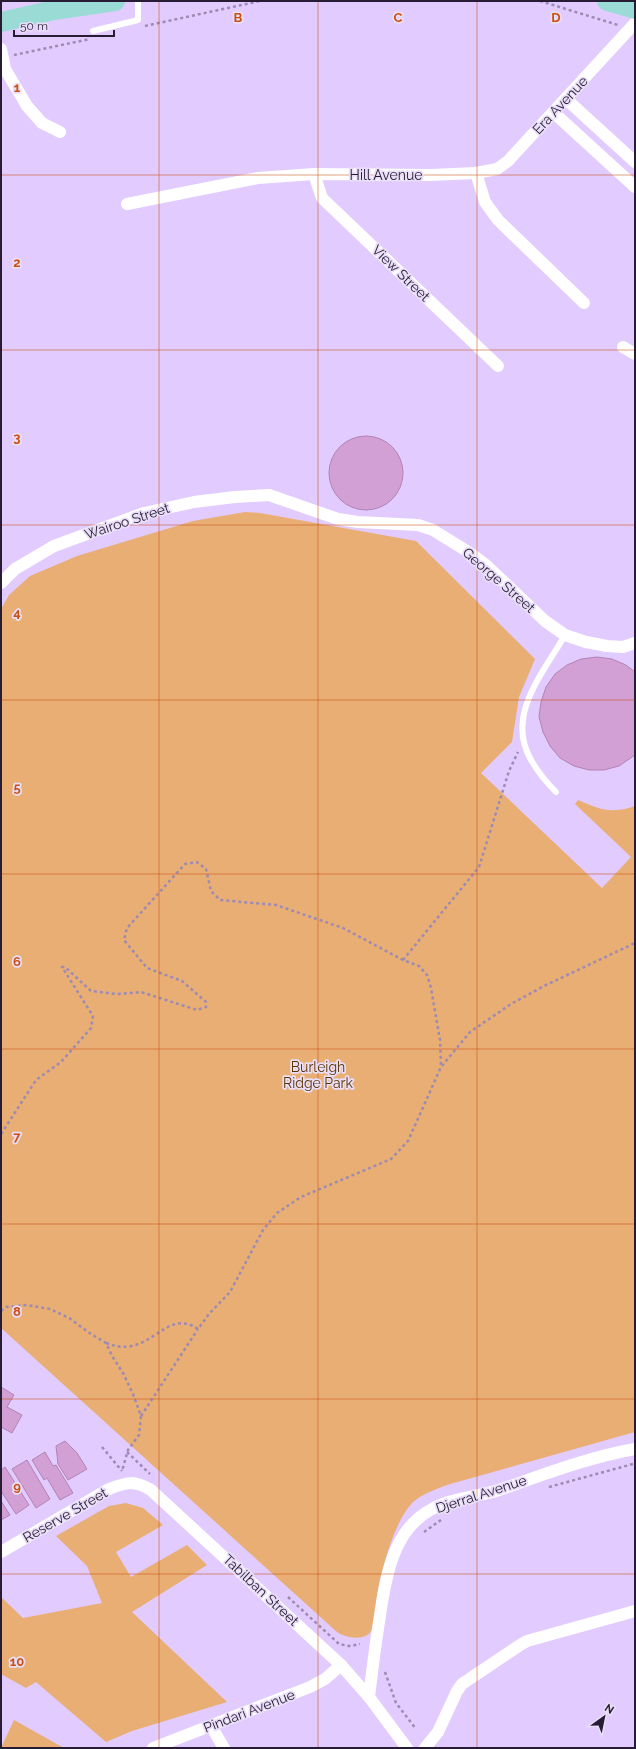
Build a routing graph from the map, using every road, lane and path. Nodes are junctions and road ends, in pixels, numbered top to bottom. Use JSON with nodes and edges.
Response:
{"nodes":[{"id":1,"x":115,"y":1,"type":"edge"},
{"id":2,"x":138,"y":1,"type":"edge"},
{"id":3,"x":540,"y":1,"type":"edge"},
{"id":4,"x":607,"y":1,"type":"edge"},
{"id":5,"x":635,"y":9,"type":"edge"},
{"id":6,"x":1,"y":22,"type":"edge"},
{"id":7,"x":635,"y":23,"type":"edge"},
{"id":8,"x":618,"y":25,"type":"dead end"},
{"id":9,"x":93,"y":31,"type":"dead end"},
{"id":10,"x":1,"y":49,"type":"edge"},
{"id":11,"x":566,"y":99,"type":"junction"},
{"id":12,"x":553,"y":112,"type":"junction"},
{"id":13,"x":60,"y":132,"type":"dead end"},
{"id":14,"x":635,"y":162,"type":"edge"},
{"id":15,"x":476,"y":173,"type":"junction"},
{"id":16,"x":314,"y":174,"type":"junction"},
{"id":17,"x":635,"y":187,"type":"edge"},
{"id":18,"x":127,"y":204,"type":"dead end"},
{"id":19,"x":584,"y":303,"type":"dead end"},
{"id":20,"x":623,"y":347,"type":"dead end"},
{"id":21,"x":635,"y":354,"type":"edge"},
{"id":22,"x":498,"y":366,"type":"dead end"},
{"id":23,"x":290,"y":501,"type":"joint"},
{"id":24,"x":1,"y":583,"type":"edge"},
{"id":25,"x":565,"y":635,"type":"junction"},
{"id":26,"x":635,"y":643,"type":"edge"},
{"id":27,"x":523,"y":740,"type":"junction"},
{"id":28,"x":556,"y":792,"type":"dead end"},
{"id":29,"x":635,"y":943,"type":"edge"},
{"id":30,"x":402,"y":960,"type":"junction"},
{"id":31,"x":441,"y":1068,"type":"junction"},
{"id":32,"x":1,"y":1134,"type":"edge"},
{"id":33,"x":1,"y":1311,"type":"edge"},
{"id":34,"x":198,"y":1329,"type":"junction"},
{"id":35,"x":106,"y":1343,"type":"junction"},
{"id":36,"x":141,"y":1416,"type":"junction"},
{"id":37,"x":102,"y":1447,"type":"dead end"},
{"id":38,"x":635,"y":1450,"type":"edge"},
{"id":39,"x":127,"y":1452,"type":"junction"},
{"id":40,"x":635,"y":1463,"type":"edge"},
{"id":41,"x":146,"y":1470,"type":"dead end"},
{"id":42,"x":122,"y":1471,"type":"junction"},
{"id":43,"x":132,"y":1482,"type":"junction"},
{"id":44,"x":544,"y":1489,"type":"dead end"},
{"id":45,"x":446,"y":1518,"type":"dead end"},
{"id":46,"x":420,"y":1536,"type":"dead end"},
{"id":47,"x":1,"y":1552,"type":"edge"},
{"id":48,"x":635,"y":1611,"type":"edge"},
{"id":49,"x":341,"y":1665,"type":"junction"},
{"id":50,"x":384,"y":1668,"type":"dead end"},
{"id":51,"x":369,"y":1697,"type":"junction"},
{"id":52,"x":211,"y":1726,"type":"junction"},
{"id":53,"x":416,"y":1729,"type":"dead end"},
{"id":54,"x":153,"y":1748,"type":"edge"},
{"id":55,"x":224,"y":1748,"type":"edge"},
{"id":56,"x":407,"y":1748,"type":"edge"},
{"id":57,"x":426,"y":1748,"type":"edge"}],
"edges":[{"from":1,"to":6,"type":"main road"},
{"from":2,"to":9,"type":"lane"},
{"from":3,"to":8,"type":"path"},
{"from":4,"to":5,"type":"main road"},
{"from":7,"to":11,"type":"street","name":"Era Avenue"},
{"from":10,"to":13,"type":"street"},
{"from":11,"to":12,"type":"street","name":"Era Avenue"},
{"from":11,"to":14,"type":"street"},
{"from":12,"to":15,"type":"street","name":"Era Avenue"},
{"from":12,"to":17,"type":"street"},
{"from":15,"to":16,"type":"street","name":"Hill Avenue"},
{"from":15,"to":19,"type":"street"},
{"from":16,"to":18,"type":"street","name":"Hill Avenue"},
{"from":16,"to":22,"type":"street","name":"View Street"},
{"from":20,"to":21,"type":"street"},
{"from":23,"to":24,"type":"street","name":"Wairoo Street"},
{"from":23,"to":25,"type":"street","name":"George Street"},
{"from":25,"to":26,"type":"street","name":"George Street"},
{"from":25,"to":27,"type":"lane"},
{"from":27,"to":28,"type":"lane"},
{"from":27,"to":30,"type":"path"},
{"from":29,"to":31,"type":"path"},
{"from":30,"to":31,"type":"path"},
{"from":30,"to":32,"type":"path"},
{"from":31,"to":34,"type":"path"},
{"from":33,"to":35,"type":"path"},
{"from":34,"to":35,"type":"path"},
{"from":34,"to":36,"type":"path"},
{"from":35,"to":36,"type":"path"},
{"from":36,"to":39,"type":"path"},
{"from":37,"to":42,"type":"path"},
{"from":38,"to":51,"type":"street","name":"Djerral Avenue"},
{"from":39,"to":41,"type":"path"},
{"from":39,"to":42,"type":"path"},
{"from":40,"to":44,"type":"path"},
{"from":42,"to":43,"type":"path"},
{"from":43,"to":47,"type":"street","name":"Reserve Street"},
{"from":43,"to":49,"type":"street","name":"Tabilban Street"},
{"from":45,"to":46,"type":"path"},
{"from":48,"to":57,"type":"street"},
{"from":49,"to":51,"type":"street","name":"Tabilban Street"},
{"from":49,"to":52,"type":"street","name":"Pindari Avenue"},
{"from":50,"to":53,"type":"path"},
{"from":51,"to":56,"type":"street","name":"Tabilban Street"},
{"from":52,"to":54,"type":"street","name":"Pindari Avenue"},
{"from":52,"to":55,"type":"street"}]}
